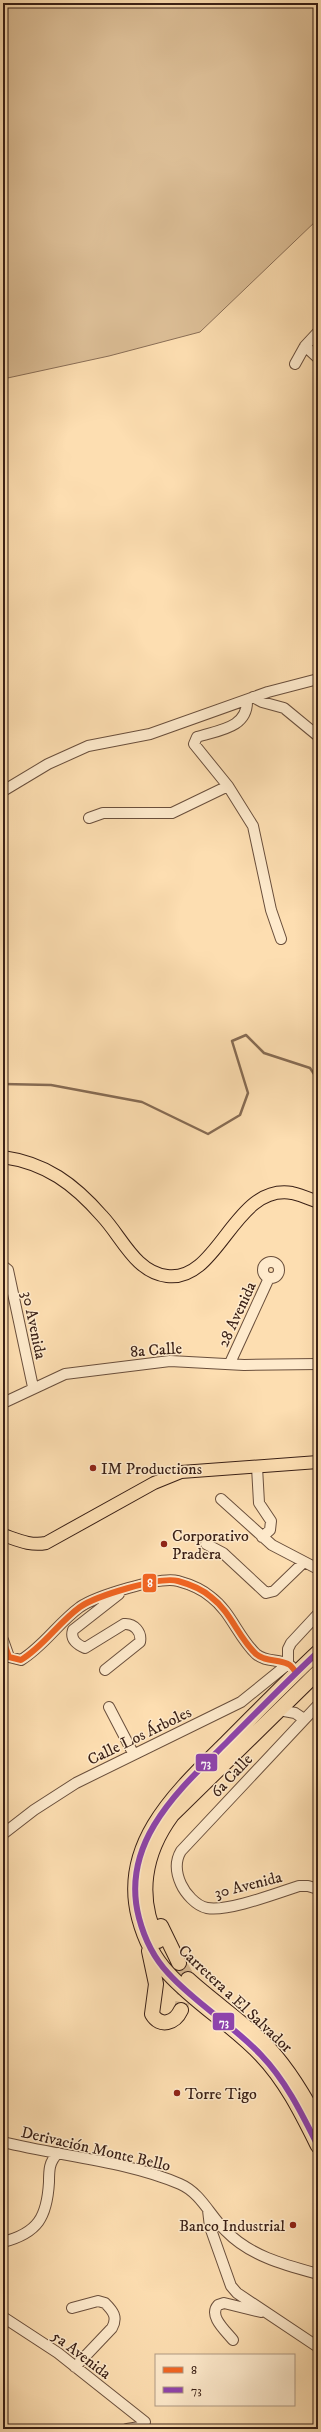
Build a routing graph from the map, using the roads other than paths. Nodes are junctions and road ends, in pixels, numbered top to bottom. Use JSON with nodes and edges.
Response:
{"nodes":[{"id":1,"x":318,"y":332,"type":"edge"},
{"id":2,"x":305,"y":346,"type":"junction"},
{"id":3,"x":318,"y":358,"type":"edge"},
{"id":4,"x":295,"y":364,"type":"dead end"},
{"id":5,"x":318,"y":680,"type":"edge"},
{"id":6,"x":250,"y":699,"type":"junction"},
{"id":7,"x":318,"y":736,"type":"edge"},
{"id":8,"x":228,"y":786,"type":"junction"},
{"id":9,"x":3,"y":791,"type":"edge"},
{"id":10,"x":89,"y":818,"type":"dead end"},
{"id":11,"x":281,"y":939,"type":"dead end"},
{"id":12,"x":3,"y":1157,"type":"edge"},
{"id":13,"x":318,"y":1202,"type":"edge"},
{"id":14,"x":5,"y":1268,"type":"edge"},
{"id":15,"x":269,"y":1278,"type":"dead end"},
{"id":16,"x":230,"y":1363,"type":"junction"},
{"id":17,"x":318,"y":1364,"type":"edge"},
{"id":18,"x":33,"y":1387,"type":"junction"},
{"id":19,"x":3,"y":1403,"type":"edge"},
{"id":20,"x":318,"y":1462,"type":"edge"},
{"id":21,"x":257,"y":1467,"type":"junction"},
{"id":22,"x":221,"y":1499,"type":"dead end"},
{"id":23,"x":3,"y":1535,"type":"edge"},
{"id":24,"x":262,"y":1537,"type":"junction"},
{"id":25,"x":206,"y":1544,"type":"dead end"},
{"id":26,"x":304,"y":1562,"type":"junction"},
{"id":27,"x":318,"y":1569,"type":"edge"},
{"id":28,"x":124,"y":1590,"type":"junction"},
{"id":29,"x":318,"y":1614,"type":"edge"},
{"id":30,"x":3,"y":1640,"type":"edge"},
{"id":31,"x":318,"y":1652,"type":"edge"},
{"id":32,"x":292,"y":1668,"type":"junction"},
{"id":33,"x":105,"y":1670,"type":"dead end"},
{"id":34,"x":318,"y":1672,"type":"edge"},
{"id":35,"x":318,"y":1705,"type":"edge"},
{"id":36,"x":109,"y":1707,"type":"dead end"},
{"id":37,"x":279,"y":1710,"type":"junction"},
{"id":38,"x":304,"y":1719,"type":"junction"},
{"id":39,"x":133,"y":1754,"type":"junction"},
{"id":40,"x":211,"y":1777,"type":"junction"},
{"id":41,"x":3,"y":1834,"type":"edge"},
{"id":42,"x":181,"y":1851,"type":"joint"},
{"id":43,"x":315,"y":1886,"type":"edge"},
{"id":44,"x":148,"y":1942,"type":"junction"},
{"id":45,"x":179,"y":1963,"type":"tunnel mouth"},
{"id":46,"x":181,"y":2010,"type":"tunnel mouth"},
{"id":47,"x":318,"y":2122,"type":"edge"},
{"id":48,"x":3,"y":2142,"type":"edge"},
{"id":49,"x":318,"y":2146,"type":"edge"},
{"id":50,"x":58,"y":2153,"type":"junction"},
{"id":51,"x":208,"y":2210,"type":"junction"},
{"id":52,"x":3,"y":2242,"type":"edge"},
{"id":53,"x":318,"y":2274,"type":"edge"},
{"id":54,"x":72,"y":2308,"type":"dead end"},
{"id":55,"x":267,"y":2313,"type":"junction"},
{"id":56,"x":3,"y":2316,"type":"edge"},
{"id":57,"x":233,"y":2340,"type":"dead end"},
{"id":58,"x":318,"y":2347,"type":"edge"},
{"id":59,"x":75,"y":2367,"type":"junction"},
{"id":60,"x":127,"y":2429,"type":"edge"}],
"edges":[{"from":1,"to":2,"type":"street"},
{"from":2,"to":3,"type":"street"},
{"from":2,"to":4,"type":"street"},
{"from":5,"to":6,"type":"street"},
{"from":6,"to":7,"type":"street"},
{"from":6,"to":8,"type":"street"},
{"from":6,"to":9,"type":"street"},
{"from":8,"to":10,"type":"street"},
{"from":8,"to":11,"type":"street"},
{"from":12,"to":13,"type":"main road"},
{"from":14,"to":18,"type":"street","name":"30 Avenida"},
{"from":15,"to":16,"type":"street","name":"28 Avenida"},
{"from":16,"to":17,"type":"street","name":"8a Calle"},
{"from":16,"to":18,"type":"street","name":"8a Calle"},
{"from":18,"to":19,"type":"street","name":"8a Calle"},
{"from":20,"to":21,"type":"main road"},
{"from":21,"to":23,"type":"main road"},
{"from":21,"to":24,"type":"street"},
{"from":22,"to":24,"type":"street"},
{"from":24,"to":26,"type":"street"},
{"from":25,"to":26,"type":"street"},
{"from":26,"to":27,"type":"street"},
{"from":28,"to":30,"type":"street"},
{"from":28,"to":32,"type":"street"},
{"from":28,"to":33,"type":"street"},
{"from":29,"to":32,"type":"street"},
{"from":31,"to":32,"type":"highway","name":"Carretera a El Salvador"},
{"from":32,"to":39,"type":"street","name":"Calle Los Árboles"},
{"from":32,"to":44,"type":"highway","name":"Carretera a El Salvador"},
{"from":34,"to":37,"type":"highway","name":"Carretera a El Salvador"},
{"from":35,"to":38,"type":"street","name":"6a Calle"},
{"from":36,"to":39,"type":"street"},
{"from":37,"to":38,"type":"street"},
{"from":37,"to":40,"type":"highway","name":"Carretera a El Salvador"},
{"from":38,"to":42,"type":"street","name":"6a Calle"},
{"from":39,"to":41,"type":"street","name":"Calle Los Árboles"},
{"from":40,"to":45,"type":"highway"},
{"from":40,"to":47,"type":"highway","name":"Carretera a El Salvador"},
{"from":42,"to":43,"type":"street","name":"30 Avenida"},
{"from":44,"to":46,"type":"highway"},
{"from":44,"to":49,"type":"highway","name":"Carretera a El Salvador"},
{"from":48,"to":50,"type":"street","name":"Derivación Monte Bello"},
{"from":50,"to":51,"type":"street","name":"Derivación Monte Bello"},
{"from":50,"to":52,"type":"street"},
{"from":51,"to":53,"type":"street","name":"Derivación Monte Bello"},
{"from":51,"to":55,"type":"street"},
{"from":54,"to":59,"type":"street"},
{"from":55,"to":57,"type":"street"},
{"from":55,"to":58,"type":"street"},
{"from":56,"to":59,"type":"street","name":"5a Avenida"},
{"from":59,"to":60,"type":"street","name":"5a Avenida"}]}
